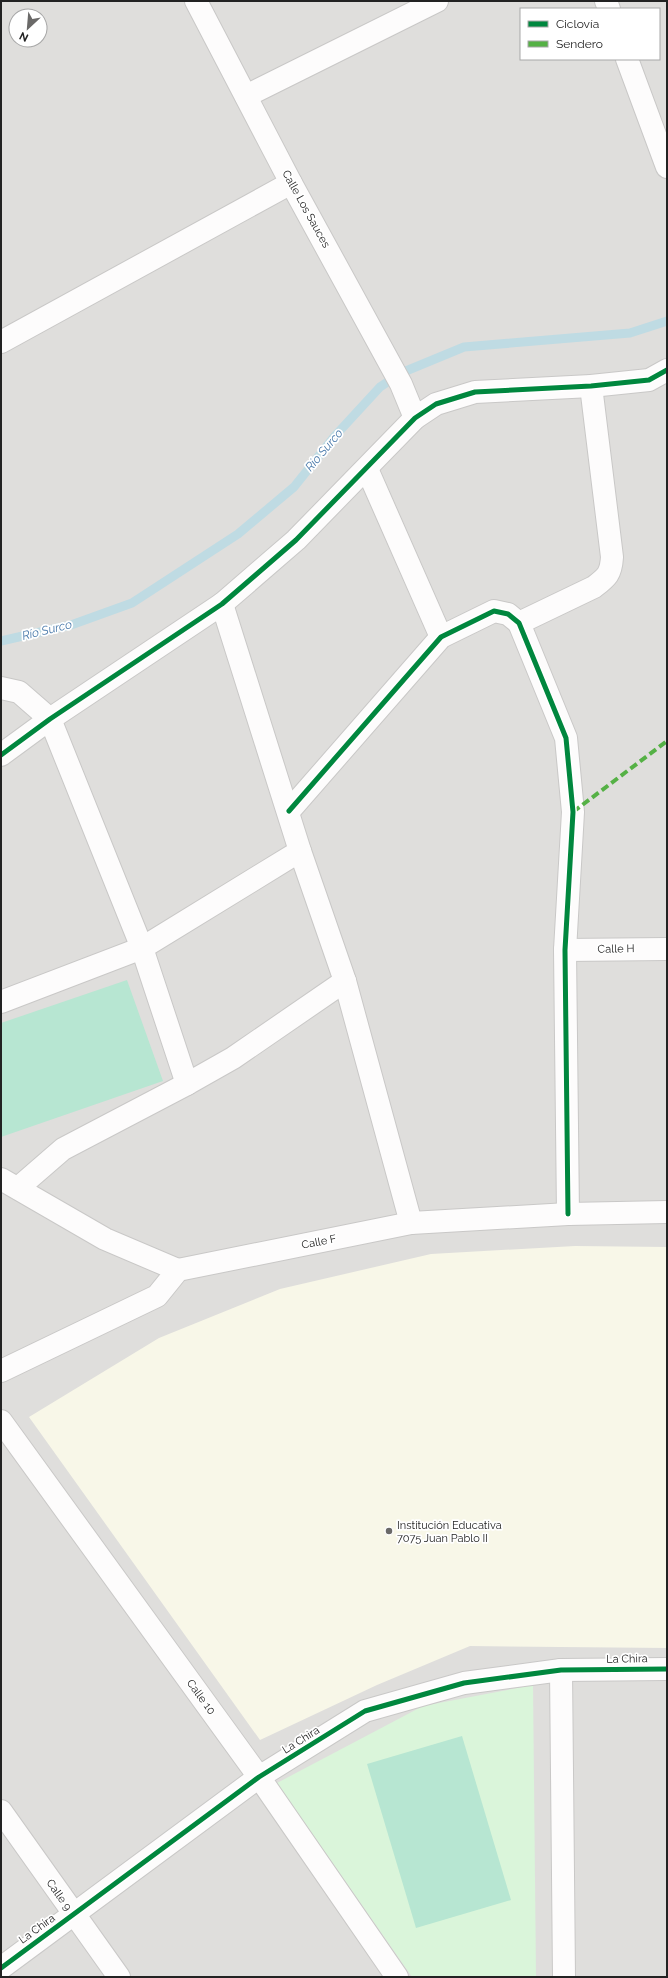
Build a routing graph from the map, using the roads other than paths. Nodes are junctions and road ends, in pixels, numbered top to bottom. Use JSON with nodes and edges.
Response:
{"nodes":[{"id":1,"x":196,"y":1,"type":"edge"},
{"id":2,"x":437,"y":1,"type":"edge"},
{"id":3,"x":627,"y":60,"type":"edge"},
{"id":4,"x":246,"y":96,"type":"junction"},
{"id":5,"x":667,"y":167,"type":"edge"},
{"id":6,"x":291,"y":183,"type":"junction"},
{"id":7,"x":1,"y":342,"type":"edge"},
{"id":8,"x":667,"y":370,"type":"edge"},
{"id":9,"x":591,"y":386,"type":"junction"},
{"id":10,"x":415,"y":418,"type":"junction"},
{"id":11,"x":367,"y":469,"type":"junction"},
{"id":12,"x":222,"y":604,"type":"junction"},
{"id":13,"x":519,"y":623,"type":"junction"},
{"id":14,"x":441,"y":638,"type":"junction"},
{"id":15,"x":1,"y":688,"type":"edge"},
{"id":16,"x":50,"y":719,"type":"junction"},
{"id":17,"x":1,"y":755,"type":"edge"},
{"id":18,"x":288,"y":811,"type":"junction"},
{"id":19,"x":300,"y":851,"type":"junction"},
{"id":20,"x":142,"y":948,"type":"junction"},
{"id":21,"x":667,"y":949,"type":"edge"},
{"id":22,"x":565,"y":950,"type":"junction"},
{"id":23,"x":344,"y":981,"type":"junction"},
{"id":24,"x":1,"y":1002,"type":"edge"},
{"id":25,"x":187,"y":1084,"type":"junction"},
{"id":26,"x":10,"y":1184,"type":"edge"},
{"id":27,"x":667,"y":1212,"type":"edge"},
{"id":28,"x":568,"y":1214,"type":"junction"},
{"id":29,"x":411,"y":1223,"type":"junction"},
{"id":30,"x":178,"y":1270,"type":"junction"},
{"id":31,"x":1,"y":1371,"type":"edge"},
{"id":32,"x":1,"y":1421,"type":"edge"},
{"id":33,"x":667,"y":1669,"type":"edge"},
{"id":34,"x":561,"y":1670,"type":"junction"},
{"id":35,"x":259,"y":1777,"type":"junction"},
{"id":36,"x":1,"y":1811,"type":"edge"},
{"id":37,"x":73,"y":1915,"type":"junction"},
{"id":38,"x":1,"y":1968,"type":"edge"},
{"id":39,"x":118,"y":1977,"type":"edge"},
{"id":40,"x":397,"y":1977,"type":"edge"},
{"id":41,"x":564,"y":1977,"type":"edge"}],
"edges":[{"from":1,"to":4,"type":"street","name":"Calle Los Sauces"},
{"from":2,"to":4,"type":"street"},
{"from":3,"to":5,"type":"street"},
{"from":4,"to":6,"type":"street","name":"Calle Los Sauces"},
{"from":6,"to":7,"type":"street"},
{"from":6,"to":10,"type":"street","name":"Calle Los Sauces"},
{"from":8,"to":9,"type":"street"},
{"from":9,"to":10,"type":"street"},
{"from":9,"to":13,"type":"street"},
{"from":10,"to":11,"type":"street"},
{"from":11,"to":12,"type":"street"},
{"from":11,"to":14,"type":"street"},
{"from":12,"to":16,"type":"street"},
{"from":12,"to":18,"type":"street"},
{"from":13,"to":14,"type":"street"},
{"from":13,"to":22,"type":"street"},
{"from":14,"to":18,"type":"street"},
{"from":15,"to":16,"type":"street"},
{"from":16,"to":17,"type":"street"},
{"from":16,"to":20,"type":"street"},
{"from":18,"to":19,"type":"street"},
{"from":19,"to":20,"type":"street"},
{"from":19,"to":23,"type":"street"},
{"from":20,"to":24,"type":"street"},
{"from":20,"to":25,"type":"street"},
{"from":21,"to":22,"type":"street","name":"Calle H"},
{"from":22,"to":28,"type":"street"},
{"from":23,"to":25,"type":"street"},
{"from":23,"to":29,"type":"street"},
{"from":25,"to":26,"type":"street"},
{"from":26,"to":30,"type":"street"},
{"from":27,"to":28,"type":"street","name":"Calle F"},
{"from":28,"to":29,"type":"street","name":"Calle F"},
{"from":29,"to":30,"type":"street","name":"Calle F"},
{"from":30,"to":31,"type":"street"},
{"from":32,"to":35,"type":"street","name":"Calle 10"},
{"from":33,"to":34,"type":"street","name":"La Chira"},
{"from":34,"to":35,"type":"street","name":"La Chira"},
{"from":34,"to":41,"type":"street"},
{"from":35,"to":37,"type":"street","name":"La Chira"},
{"from":35,"to":40,"type":"street","name":"Calle 10"},
{"from":36,"to":37,"type":"street","name":"Calle 9"},
{"from":37,"to":38,"type":"street","name":"La Chira"},
{"from":37,"to":39,"type":"street","name":"Calle 9"}]}
